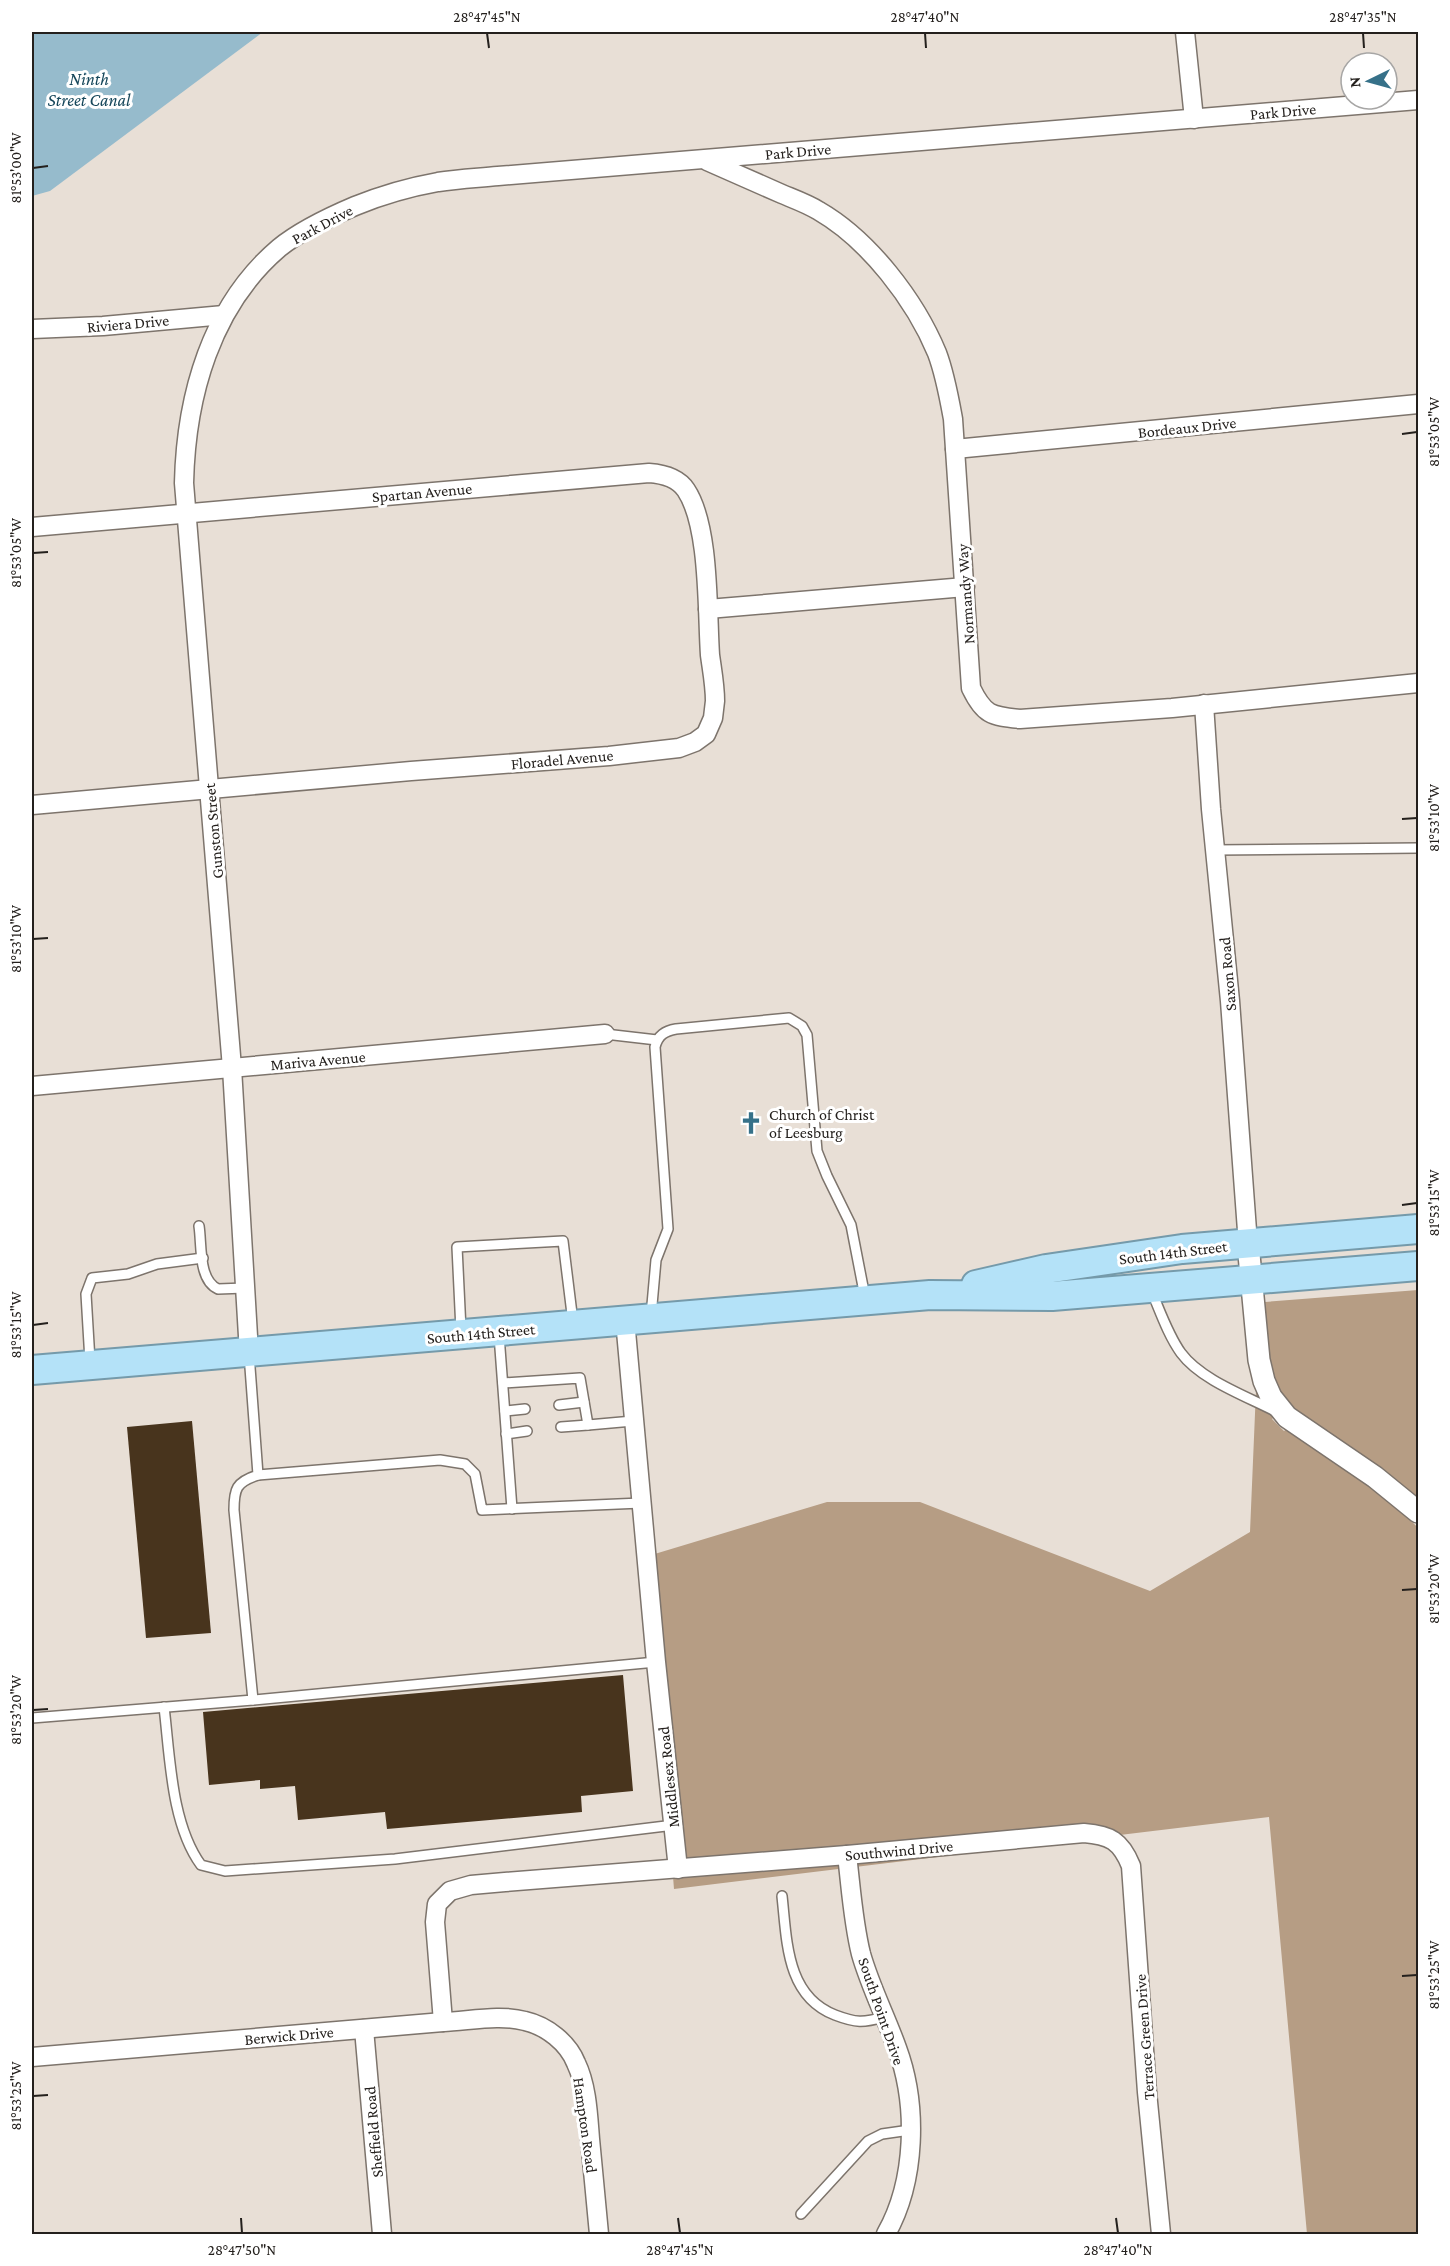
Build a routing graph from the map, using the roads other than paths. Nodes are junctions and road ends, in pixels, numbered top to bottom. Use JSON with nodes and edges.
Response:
{"nodes":[{"id":1,"x":1185,"y":32,"type":"edge"},
{"id":2,"x":1419,"y":100,"type":"edge"},
{"id":3,"x":1194,"y":119,"type":"junction"},
{"id":4,"x":704,"y":159,"type":"junction"},
{"id":5,"x":224,"y":315,"type":"junction"},
{"id":6,"x":32,"y":329,"type":"edge"},
{"id":7,"x":1419,"y":404,"type":"edge"},
{"id":8,"x":955,"y":449,"type":"junction"},
{"id":9,"x":186,"y":513,"type":"junction"},
{"id":10,"x":32,"y":527,"type":"edge"},
{"id":11,"x":964,"y":587,"type":"junction"},
{"id":12,"x":708,"y":609,"type":"junction"},
{"id":13,"x":1419,"y":683,"type":"edge"},
{"id":14,"x":1204,"y":704,"type":"junction"},
{"id":15,"x":209,"y":789,"type":"junction"},
{"id":16,"x":32,"y":805,"type":"edge"},
{"id":17,"x":1419,"y":848,"type":"edge"},
{"id":18,"x":1215,"y":850,"type":"junction"},
{"id":19,"x":605,"y":1034,"type":"joint"},
{"id":20,"x":657,"y":1040,"type":"junction"},
{"id":21,"x":232,"y":1068,"type":"junction"},
{"id":22,"x":32,"y":1086,"type":"edge"},
{"id":23,"x":199,"y":1226,"type":"dead end"},
{"id":24,"x":1419,"y":1229,"type":"edge"},
{"id":25,"x":1248,"y":1244,"type":"junction"},
{"id":26,"x":203,"y":1258,"type":"junction"},
{"id":27,"x":1419,"y":1266,"type":"edge"},
{"id":28,"x":1252,"y":1281,"type":"junction"},
{"id":29,"x":245,"y":1288,"type":"junction"},
{"id":30,"x":1150,"y":1288,"type":"junction"},
{"id":31,"x":930,"y":1295,"type":"junction"},
{"id":32,"x":866,"y":1300,"type":"junction"},
{"id":33,"x":638,"y":1319,"type":"junction"},
{"id":34,"x":574,"y":1325,"type":"junction"},
{"id":35,"x":499,"y":1331,"type":"junction"},
{"id":36,"x":461,"y":1335,"type":"junction"},
{"id":37,"x":249,"y":1353,"type":"junction"},
{"id":38,"x":90,"y":1365,"type":"junction"},
{"id":39,"x":32,"y":1370,"type":"edge"},
{"id":40,"x":503,"y":1383,"type":"junction"},
{"id":41,"x":584,"y":1402,"type":"junction"},
{"id":42,"x":559,"y":1405,"type":"dead end"},
{"id":43,"x":525,"y":1409,"type":"dead end"},
{"id":44,"x":505,"y":1411,"type":"junction"},
{"id":45,"x":1287,"y":1417,"type":"junction"},
{"id":46,"x":633,"y":1421,"type":"junction"},
{"id":47,"x":588,"y":1425,"type":"junction"},
{"id":48,"x":561,"y":1427,"type":"dead end"},
{"id":49,"x":526,"y":1431,"type":"dead end"},
{"id":50,"x":506,"y":1434,"type":"junction"},
{"id":51,"x":258,"y":1475,"type":"junction"},
{"id":52,"x":641,"y":1503,"type":"junction"},
{"id":53,"x":512,"y":1509,"type":"junction"},
{"id":54,"x":1419,"y":1512,"type":"edge"},
{"id":55,"x":656,"y":1662,"type":"junction"},
{"id":56,"x":253,"y":1700,"type":"junction"},
{"id":57,"x":164,"y":1707,"type":"junction"},
{"id":58,"x":32,"y":1718,"type":"edge"},
{"id":59,"x":674,"y":1825,"type":"junction"},
{"id":60,"x":1117,"y":1843,"type":"joint"},
{"id":61,"x":847,"y":1855,"type":"junction"},
{"id":62,"x":678,"y":1869,"type":"junction"},
{"id":63,"x":782,"y":1896,"type":"dead end"},
{"id":64,"x":884,"y":2017,"type":"junction"},
{"id":65,"x":443,"y":2022,"type":"junction"},
{"id":66,"x":364,"y":2029,"type":"junction"},
{"id":67,"x":545,"y":2029,"type":"joint"},
{"id":68,"x":32,"y":2057,"type":"edge"},
{"id":69,"x":910,"y":2130,"type":"junction"},
{"id":70,"x":801,"y":2214,"type":"dead end"},
{"id":71,"x":382,"y":2235,"type":"edge"},
{"id":72,"x":599,"y":2235,"type":"edge"},
{"id":73,"x":886,"y":2235,"type":"edge"},
{"id":74,"x":1161,"y":2235,"type":"edge"}],
"edges":[{"from":1,"to":3,"type":"street"},
{"from":2,"to":3,"type":"street","name":"Park Drive"},
{"from":3,"to":4,"type":"street","name":"Park Drive"},
{"from":4,"to":5,"type":"street","name":"Park Drive"},
{"from":4,"to":8,"type":"street","name":"Normandy Way"},
{"from":5,"to":6,"type":"street","name":"Riviera Drive"},
{"from":5,"to":9,"type":"street","name":"Gunston Street"},
{"from":7,"to":8,"type":"street","name":"Bordeaux Drive"},
{"from":8,"to":11,"type":"street","name":"Normandy Way"},
{"from":9,"to":10,"type":"street","name":"Spartan Avenue"},
{"from":9,"to":12,"type":"street","name":"Spartan Avenue"},
{"from":9,"to":15,"type":"street","name":"Gunston Street"},
{"from":11,"to":12,"type":"street"},
{"from":11,"to":14,"type":"street","name":"Normandy Way"},
{"from":12,"to":15,"type":"street","name":"Floradel Avenue"},
{"from":13,"to":14,"type":"street","name":"Normandy Way"},
{"from":14,"to":18,"type":"street","name":"Saxon Road"},
{"from":15,"to":16,"type":"street","name":"Floradel Avenue"},
{"from":15,"to":21,"type":"street","name":"Gunston Street"},
{"from":17,"to":18,"type":"lane"},
{"from":18,"to":25,"type":"street","name":"Saxon Road"},
{"from":19,"to":20,"type":"lane"},
{"from":19,"to":21,"type":"street","name":"Mariva Avenue"},
{"from":20,"to":32,"type":"lane"},
{"from":20,"to":33,"type":"lane"},
{"from":21,"to":22,"type":"street","name":"Mariva Avenue"},
{"from":21,"to":29,"type":"street","name":"Gunston Street"},
{"from":23,"to":26,"type":"lane"},
{"from":24,"to":25,"type":"highway","name":"South 14th Street"},
{"from":25,"to":28,"type":"street"},
{"from":25,"to":31,"type":"highway","name":"South 14th Street"},
{"from":26,"to":29,"type":"lane"},
{"from":26,"to":38,"type":"lane"},
{"from":27,"to":28,"type":"highway","name":"South 14th Street"},
{"from":28,"to":30,"type":"highway","name":"South 14th Street"},
{"from":28,"to":45,"type":"street"},
{"from":29,"to":37,"type":"street","name":"Gunston Street"},
{"from":30,"to":31,"type":"highway","name":"South 14th Street"},
{"from":30,"to":45,"type":"lane"},
{"from":31,"to":32,"type":"highway","name":"South 14th Street"},
{"from":32,"to":33,"type":"highway","name":"South 14th Street"},
{"from":33,"to":34,"type":"highway","name":"South 14th Street"},
{"from":33,"to":46,"type":"street","name":"Middlesex Road"},
{"from":34,"to":35,"type":"highway","name":"South 14th Street"},
{"from":34,"to":36,"type":"lane"},
{"from":35,"to":36,"type":"highway","name":"South 14th Street"},
{"from":35,"to":40,"type":"lane"},
{"from":36,"to":37,"type":"highway","name":"South 14th Street"},
{"from":37,"to":38,"type":"highway","name":"South 14th Street"},
{"from":37,"to":51,"type":"lane"},
{"from":38,"to":39,"type":"highway","name":"South 14th Street"},
{"from":40,"to":41,"type":"lane"},
{"from":40,"to":44,"type":"lane"},
{"from":41,"to":42,"type":"lane"},
{"from":41,"to":47,"type":"lane"},
{"from":43,"to":44,"type":"lane"},
{"from":44,"to":50,"type":"lane"},
{"from":45,"to":54,"type":"street"},
{"from":46,"to":47,"type":"lane"},
{"from":46,"to":52,"type":"street","name":"Middlesex Road"},
{"from":47,"to":48,"type":"lane"},
{"from":49,"to":50,"type":"lane"},
{"from":50,"to":53,"type":"lane"},
{"from":51,"to":53,"type":"lane"},
{"from":51,"to":56,"type":"lane"},
{"from":52,"to":53,"type":"lane"},
{"from":52,"to":55,"type":"street","name":"Middlesex Road"},
{"from":55,"to":56,"type":"lane"},
{"from":55,"to":59,"type":"street","name":"Middlesex Road"},
{"from":56,"to":57,"type":"lane"},
{"from":57,"to":58,"type":"lane"},
{"from":57,"to":59,"type":"lane"},
{"from":59,"to":62,"type":"street","name":"Middlesex Road"},
{"from":60,"to":61,"type":"street","name":"Southwind Drive"},
{"from":60,"to":74,"type":"street","name":"Terrace Green Drive"},
{"from":61,"to":62,"type":"street","name":"Southwind Drive"},
{"from":61,"to":64,"type":"street","name":"South Point Drive"},
{"from":62,"to":65,"type":"street"},
{"from":63,"to":64,"type":"lane"},
{"from":64,"to":69,"type":"street","name":"South Point Drive"},
{"from":65,"to":66,"type":"street","name":"Berwick Drive"},
{"from":65,"to":67,"type":"street","name":"Berwick Drive"},
{"from":66,"to":68,"type":"street","name":"Berwick Drive"},
{"from":66,"to":71,"type":"street","name":"Sheffield Road"},
{"from":67,"to":72,"type":"street","name":"Hampton Road"},
{"from":69,"to":70,"type":"lane"},
{"from":69,"to":73,"type":"street","name":"South Point Drive"}]}
